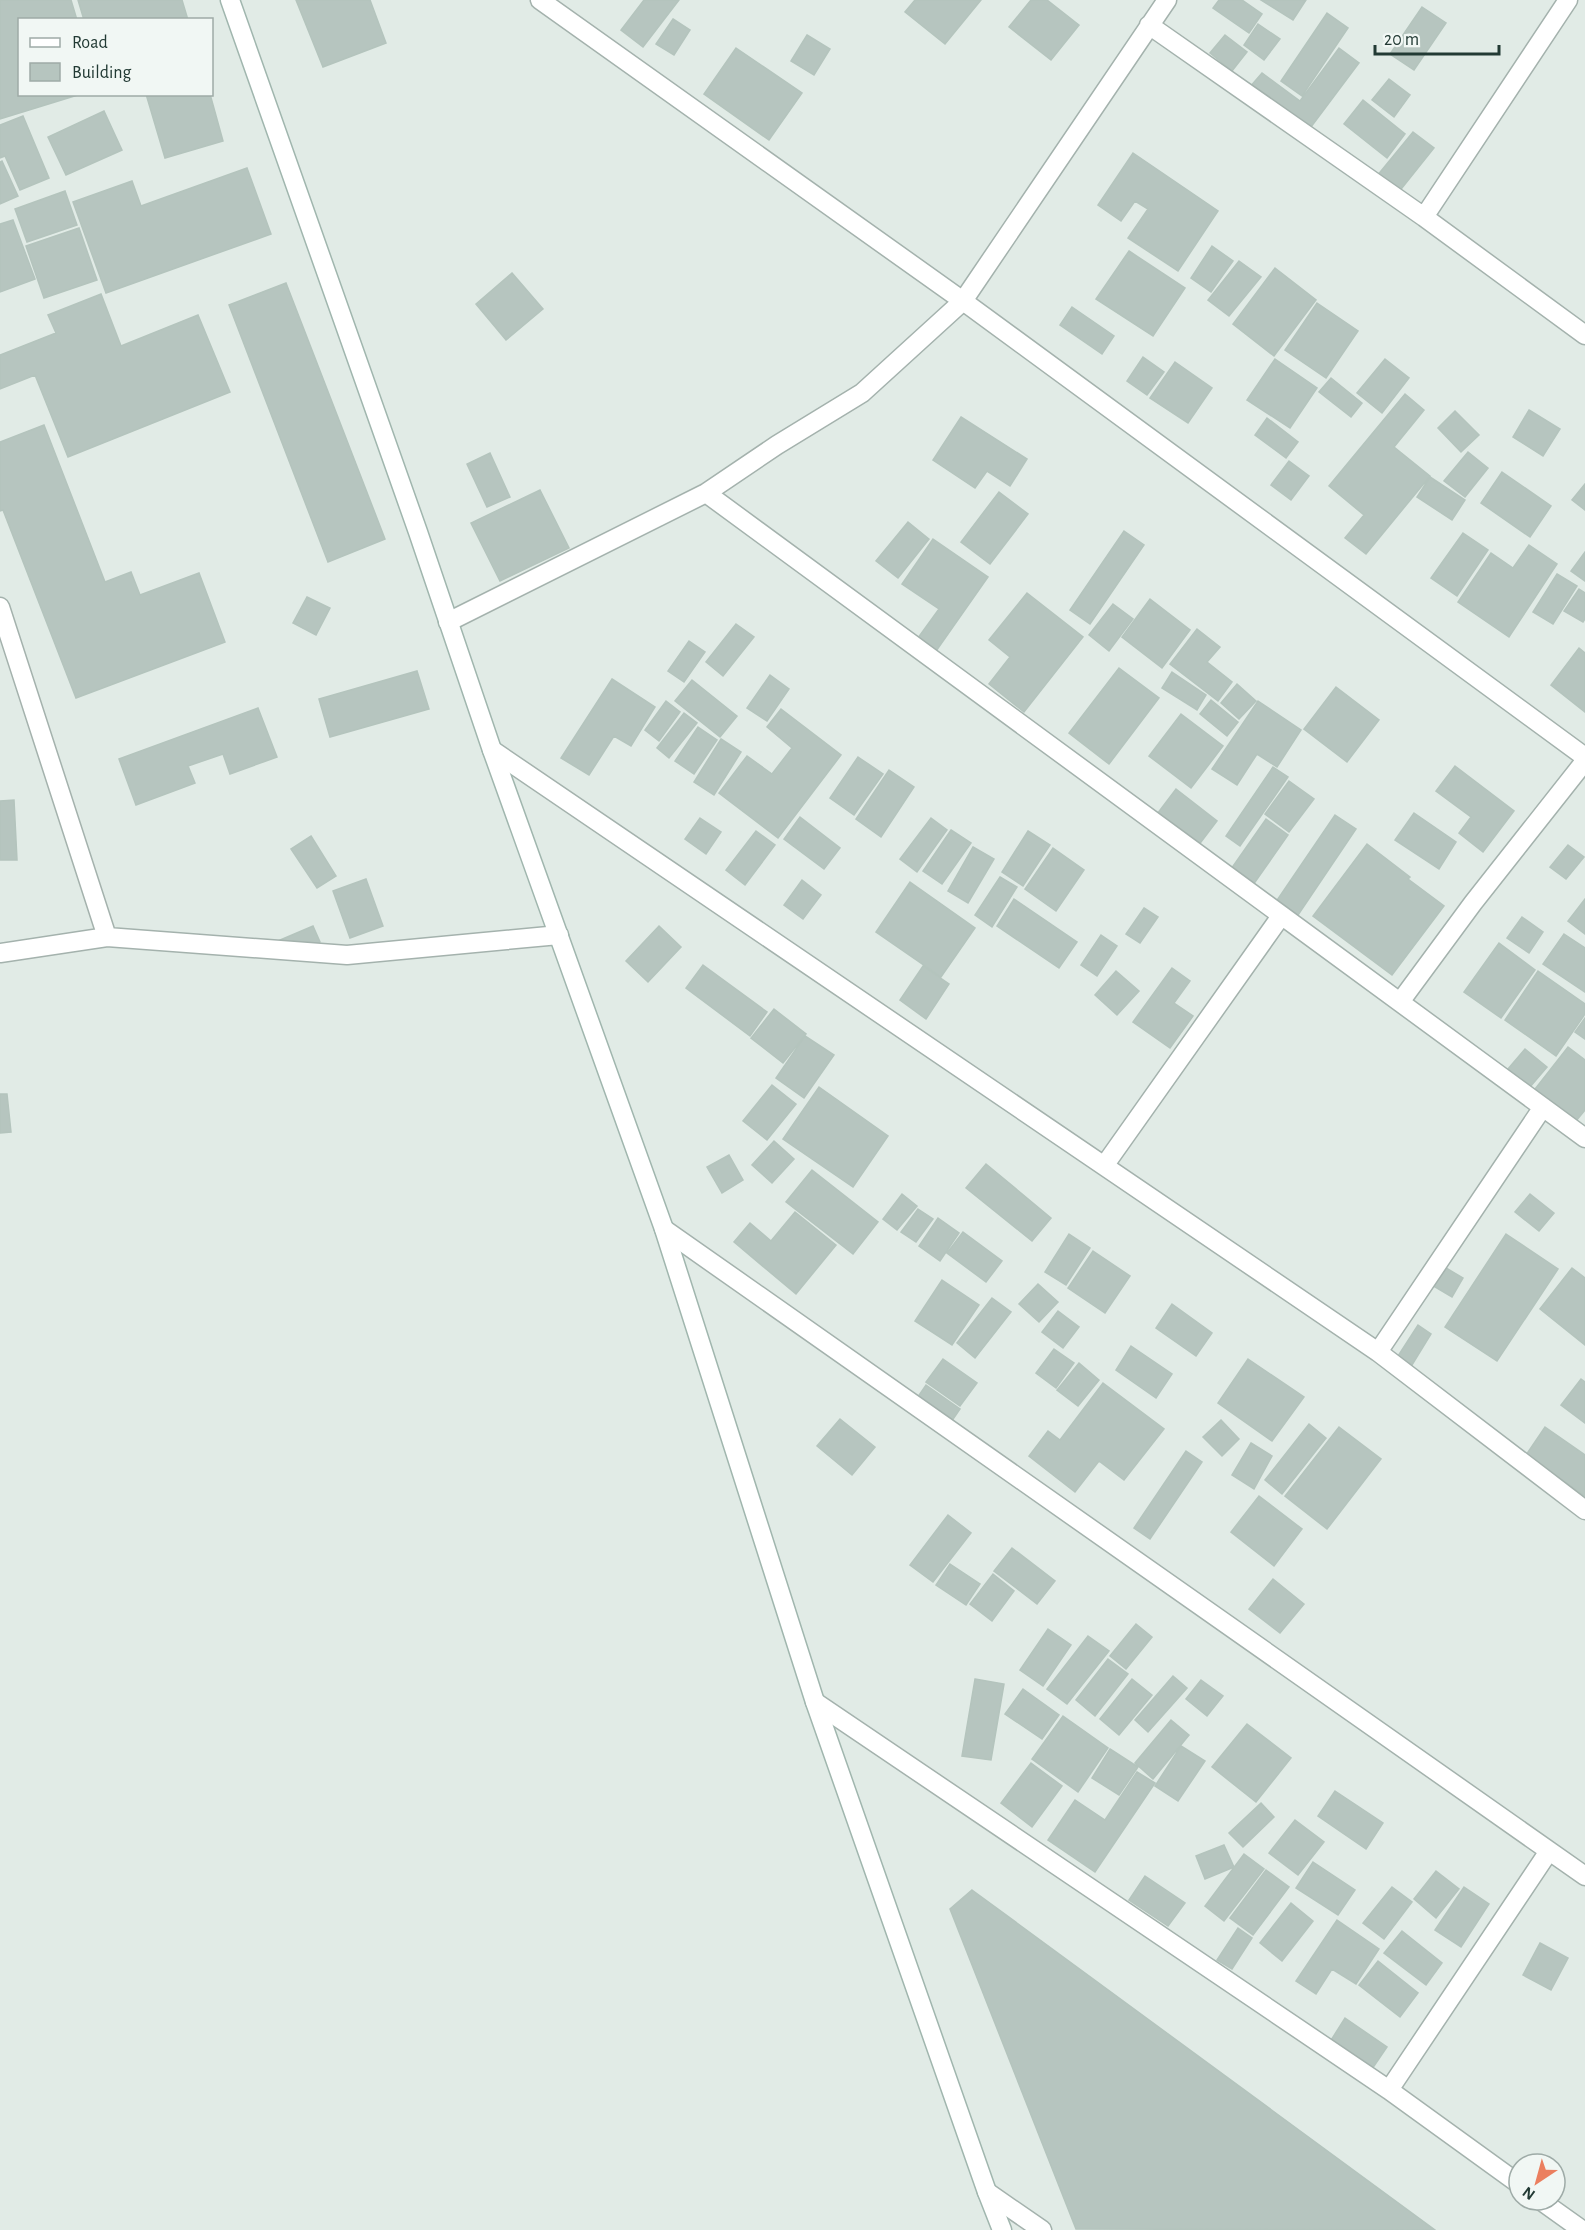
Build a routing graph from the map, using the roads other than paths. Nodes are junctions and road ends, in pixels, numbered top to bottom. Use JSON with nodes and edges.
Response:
{"nodes":[{"id":1,"x":230,"y":0,"type":"edge"},
{"id":2,"x":540,"y":0,"type":"edge"},
{"id":3,"x":1167,"y":0,"type":"edge"},
{"id":4,"x":1568,"y":0,"type":"edge"},
{"id":5,"x":1149,"y":25,"type":"junction"},
{"id":6,"x":1424,"y":217,"type":"junction"},
{"id":7,"x":963,"y":302,"type":"junction"},
{"id":8,"x":1585,"y":335,"type":"edge"},
{"id":9,"x":706,"y":493,"type":"junction"},
{"id":10,"x":0,"y":607,"type":"edge"},
{"id":11,"x":448,"y":622,"type":"junction"},
{"id":12,"x":492,"y":750,"type":"junction"},
{"id":13,"x":1585,"y":759,"type":"edge"},
{"id":14,"x":1281,"y":916,"type":"junction"},
{"id":15,"x":559,"y":936,"type":"junction"},
{"id":16,"x":107,"y":937,"type":"junction"},
{"id":17,"x":0,"y":953,"type":"edge"},
{"id":18,"x":1400,"y":1002,"type":"junction"},
{"id":19,"x":1543,"y":1107,"type":"junction"},
{"id":20,"x":1585,"y":1138,"type":"edge"},
{"id":21,"x":1104,"y":1166,"type":"junction"},
{"id":22,"x":664,"y":1229,"type":"junction"},
{"id":23,"x":1378,"y":1352,"type":"junction"},
{"id":24,"x":1585,"y":1510,"type":"edge"},
{"id":25,"x":815,"y":1702,"type":"junction"},
{"id":26,"x":1549,"y":1851,"type":"junction"},
{"id":27,"x":1585,"y":1876,"type":"edge"},
{"id":28,"x":1389,"y":2090,"type":"junction"},
{"id":29,"x":1507,"y":2175,"type":"edge"},
{"id":30,"x":987,"y":2192,"type":"junction"},
{"id":31,"x":1557,"y":2212,"type":"edge"},
{"id":32,"x":1002,"y":2230,"type":"edge"},
{"id":33,"x":1042,"y":2230,"type":"edge"},
{"id":34,"x":1582,"y":2230,"type":"edge"}],
"edges":[{"from":1,"to":11,"type":"street"},
{"from":2,"to":7,"type":"street"},
{"from":3,"to":5,"type":"street"},
{"from":4,"to":6,"type":"street"},
{"from":5,"to":6,"type":"street"},
{"from":5,"to":7,"type":"street"},
{"from":6,"to":8,"type":"street"},
{"from":7,"to":9,"type":"street"},
{"from":7,"to":13,"type":"street"},
{"from":9,"to":11,"type":"street"},
{"from":9,"to":14,"type":"street"},
{"from":10,"to":16,"type":"street"},
{"from":11,"to":12,"type":"street"},
{"from":12,"to":15,"type":"street"},
{"from":12,"to":21,"type":"street"},
{"from":13,"to":18,"type":"street"},
{"from":14,"to":18,"type":"street"},
{"from":14,"to":21,"type":"street"},
{"from":15,"to":16,"type":"street"},
{"from":15,"to":22,"type":"street"},
{"from":16,"to":17,"type":"street"},
{"from":18,"to":19,"type":"street"},
{"from":19,"to":20,"type":"street"},
{"from":19,"to":23,"type":"street"},
{"from":21,"to":23,"type":"street"},
{"from":22,"to":25,"type":"street"},
{"from":22,"to":26,"type":"street"},
{"from":23,"to":24,"type":"street"},
{"from":25,"to":28,"type":"street"},
{"from":25,"to":30,"type":"street"},
{"from":26,"to":27,"type":"street"},
{"from":26,"to":28,"type":"street"},
{"from":28,"to":29,"type":"street"},
{"from":30,"to":32,"type":"street"},
{"from":30,"to":33,"type":"street"},
{"from":31,"to":34,"type":"street"}]}
